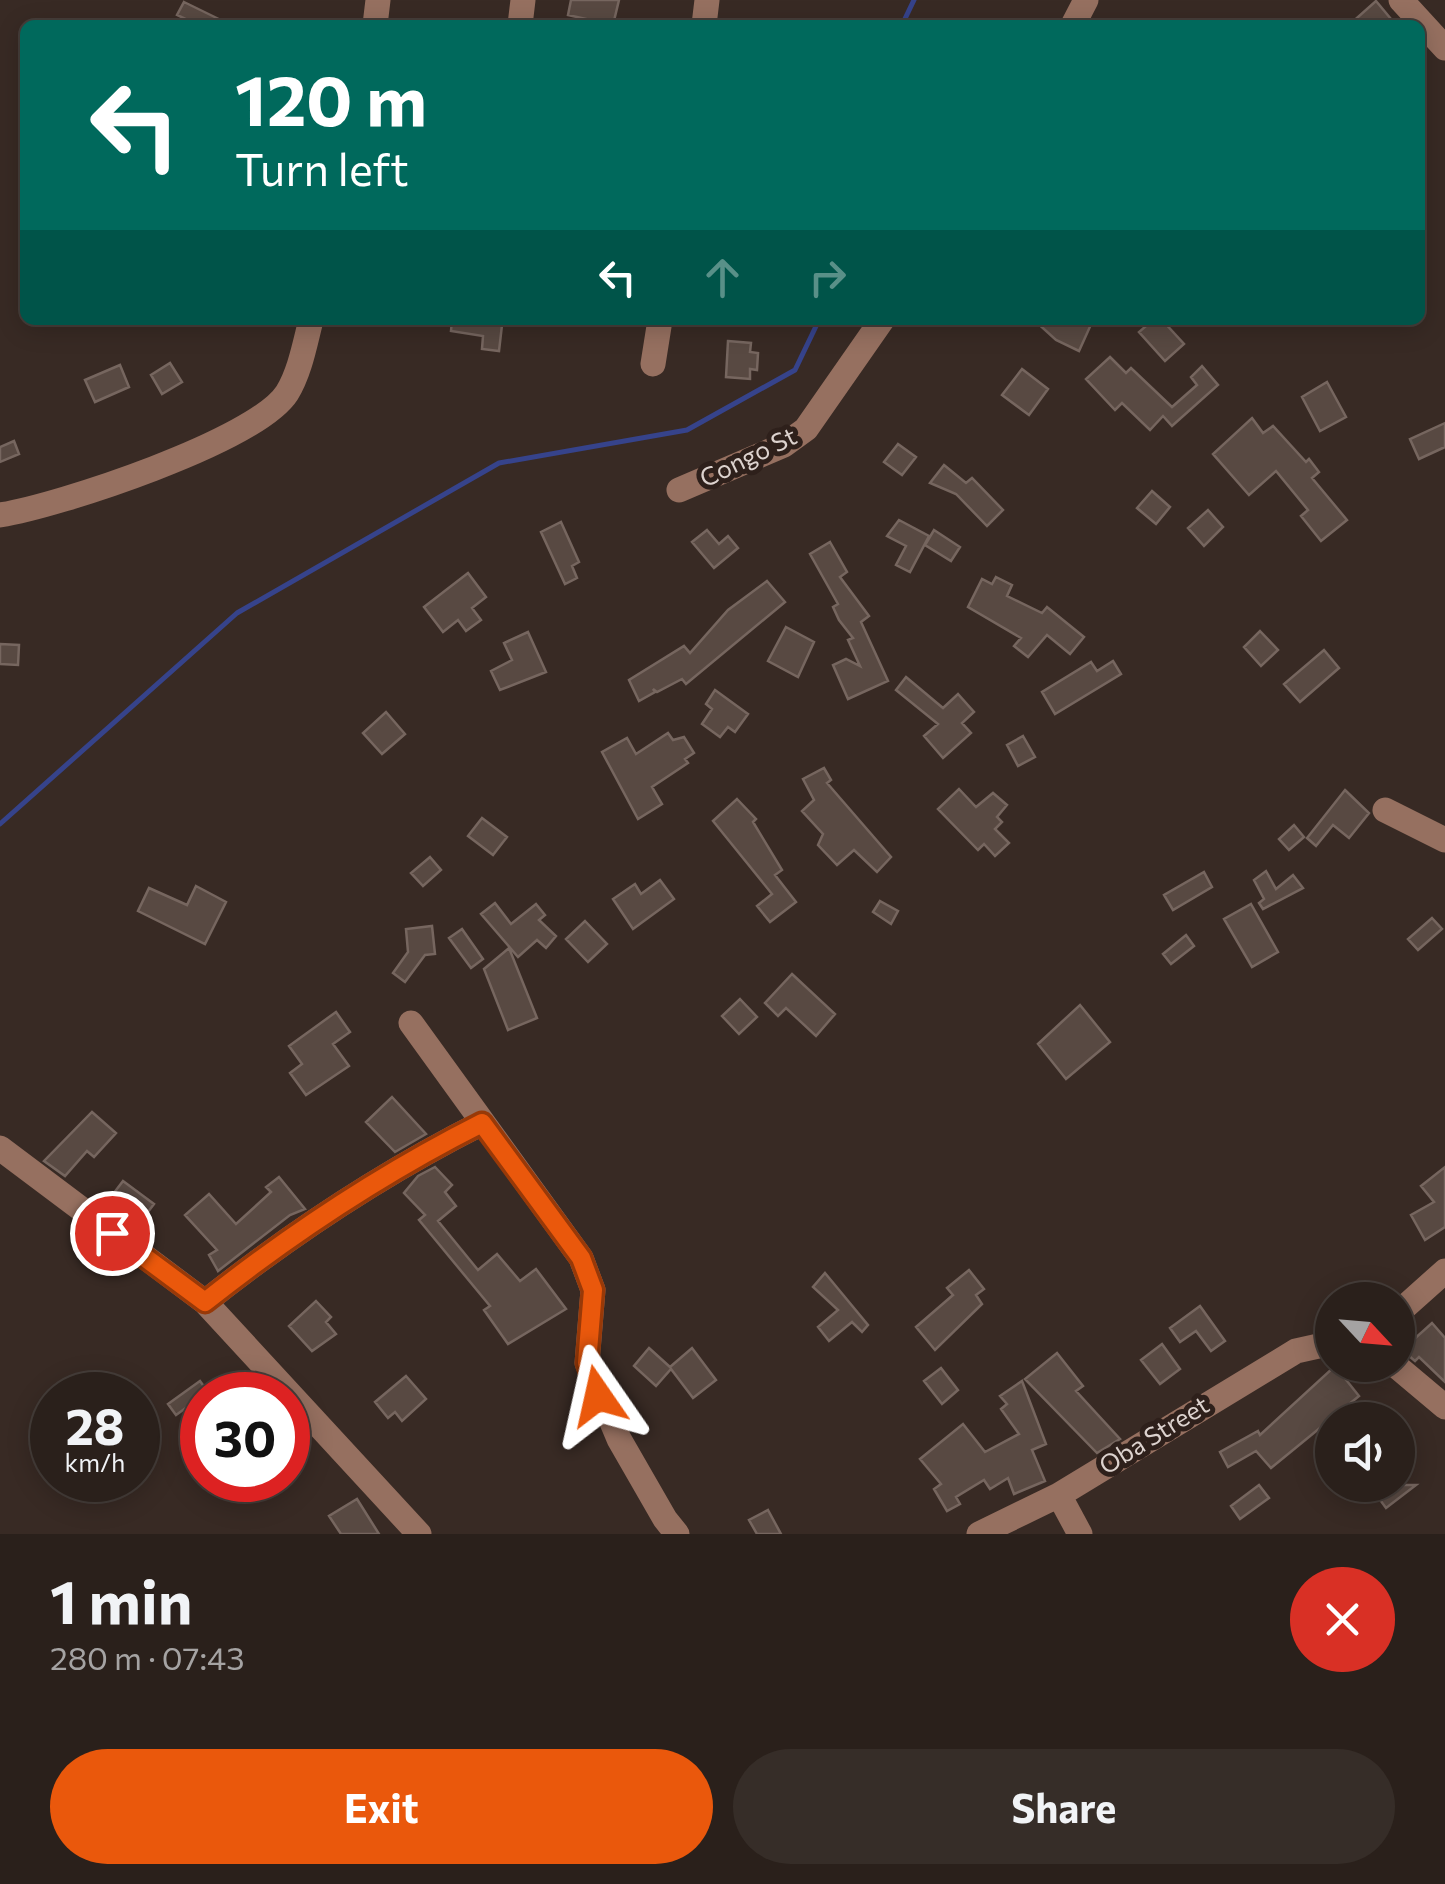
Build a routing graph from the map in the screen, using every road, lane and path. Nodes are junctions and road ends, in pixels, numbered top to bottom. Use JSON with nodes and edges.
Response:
{"nodes":[{"id":1,"x":1401,"y":0,"type":"edge"},
{"id":2,"x":1419,"y":20,"type":"edge"},
{"id":3,"x":1425,"y":26,"type":"edge"},
{"id":4,"x":1445,"y":48,"type":"edge"},
{"id":5,"x":309,"y":325,"type":"edge"},
{"id":6,"x":659,"y":325,"type":"edge"},
{"id":7,"x":879,"y":325,"type":"edge"},
{"id":8,"x":653,"y":364,"type":"dead end"},
{"id":9,"x":679,"y":490,"type":"dead end"},
{"id":10,"x":0,"y":515,"type":"edge"},
{"id":11,"x":1386,"y":810,"type":"dead end"},
{"id":12,"x":1445,"y":840,"type":"edge"},
{"id":13,"x":411,"y":1023,"type":"dead end"},
{"id":14,"x":482,"y":1123,"type":"junction"},
{"id":15,"x":0,"y":1148,"type":"edge"},
{"id":16,"x":1445,"y":1271,"type":"edge"},
{"id":17,"x":1415,"y":1298,"type":"edge"},
{"id":18,"x":205,"y":1302,"type":"junction"},
{"id":19,"x":1315,"y":1347,"type":"edge"},
{"id":20,"x":1415,"y":1382,"type":"edge"},
{"id":21,"x":1445,"y":1407,"type":"edge"},
{"id":22,"x":1059,"y":1495,"type":"junction"},
{"id":23,"x":420,"y":1534,"type":"edge"},
{"id":24,"x":678,"y":1534,"type":"edge"},
{"id":25,"x":979,"y":1534,"type":"edge"},
{"id":26,"x":1080,"y":1534,"type":"edge"}],
"edges":[{"from":1,"to":2,"type":"street"},
{"from":3,"to":4,"type":"street"},
{"from":5,"to":10,"type":"street"},
{"from":6,"to":8,"type":"street"},
{"from":7,"to":9,"type":"street","name":"Congo St"},
{"from":11,"to":12,"type":"street"},
{"from":13,"to":14,"type":"street"},
{"from":14,"to":18,"type":"street"},
{"from":14,"to":24,"type":"street"},
{"from":15,"to":18,"type":"street"},
{"from":16,"to":17,"type":"street"},
{"from":18,"to":23,"type":"street"},
{"from":19,"to":22,"type":"street","name":"Oba Street"},
{"from":20,"to":21,"type":"street"},
{"from":22,"to":25,"type":"street","name":"Oba Street"},
{"from":22,"to":26,"type":"street"}]}
